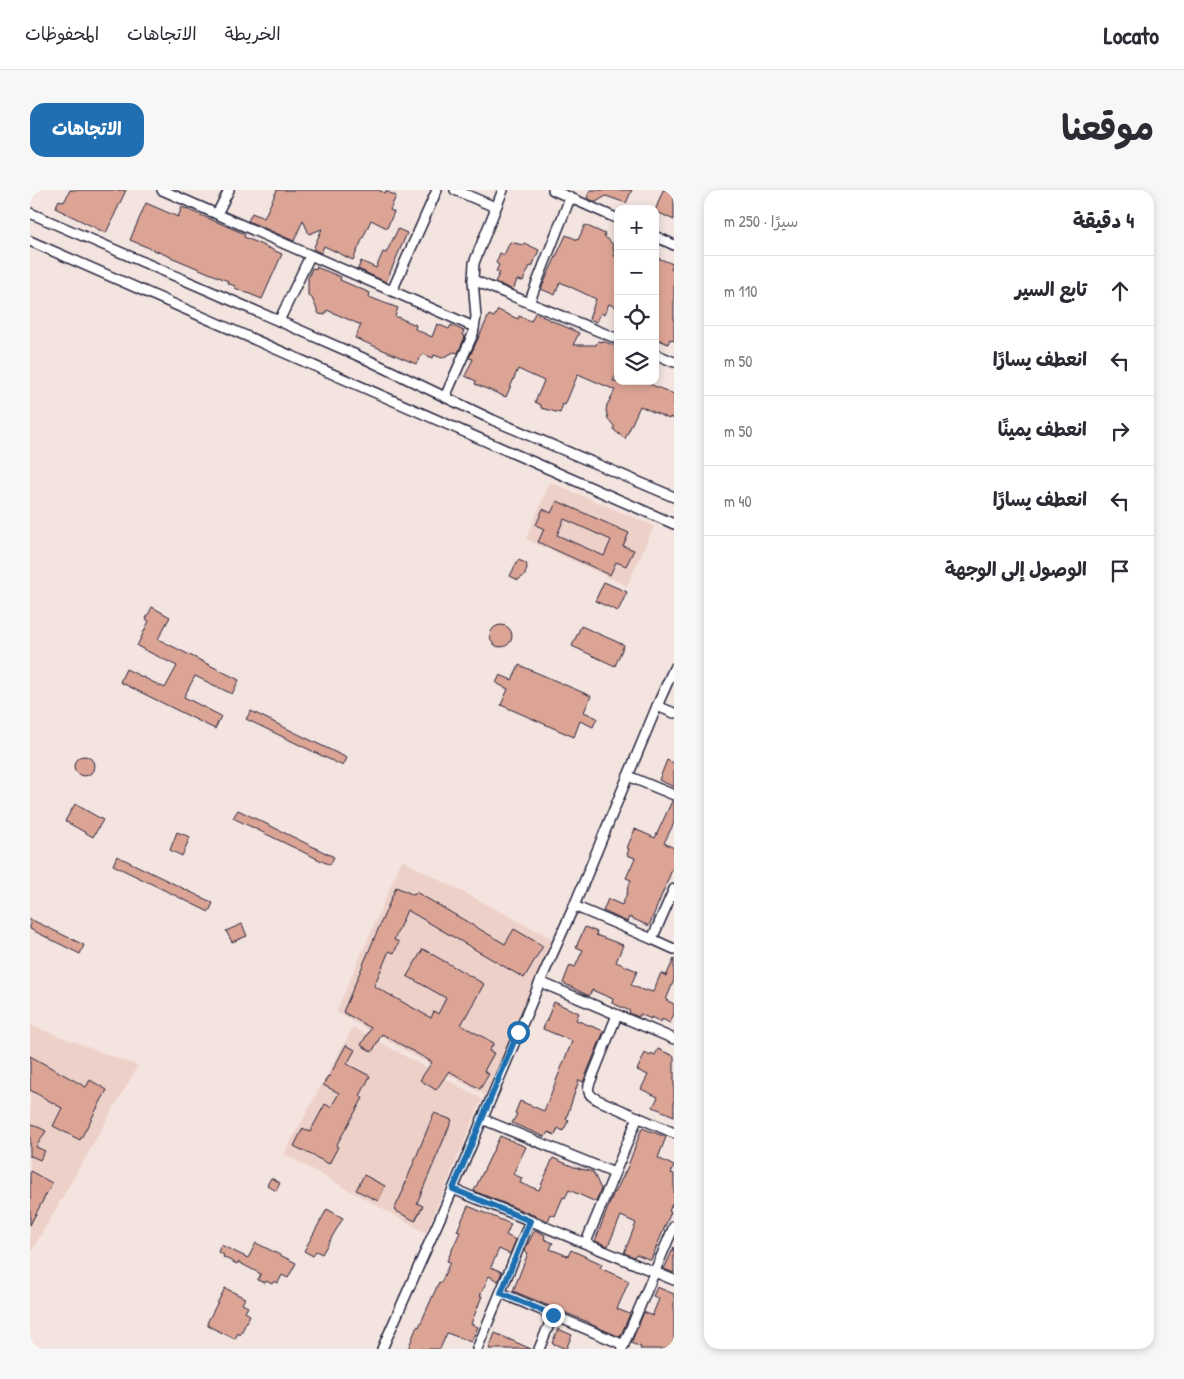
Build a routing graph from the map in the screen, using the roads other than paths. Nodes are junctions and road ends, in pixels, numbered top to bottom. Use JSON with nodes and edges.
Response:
{"nodes":[{"id":1,"x":162,"y":190,"type":"edge"},
{"id":2,"x":229,"y":190,"type":"edge"},
{"id":3,"x":436,"y":190,"type":"edge"},
{"id":4,"x":456,"y":190,"type":"edge"},
{"id":5,"x":503,"y":190,"type":"edge"},
{"id":6,"x":554,"y":190,"type":"edge"},
{"id":7,"x":570,"y":198,"type":"junction"},
{"id":8,"x":495,"y":207,"type":"junction"},
{"id":9,"x":30,"y":213,"type":"edge"},
{"id":10,"x":218,"y":214,"type":"junction"},
{"id":11,"x":614,"y":218,"type":"edge"},
{"id":12,"x":659,"y":238,"type":"edge"},
{"id":13,"x":30,"y":241,"type":"edge"},
{"id":14,"x":674,"y":244,"type":"edge"},
{"id":15,"x":310,"y":256,"type":"junction"},
{"id":16,"x":473,"y":280,"type":"junction"},
{"id":17,"x":392,"y":292,"type":"junction"},
{"id":18,"x":529,"y":303,"type":"junction"},
{"id":19,"x":279,"y":320,"type":"junction"},
{"id":20,"x":474,"y":327,"type":"junction"},
{"id":21,"x":614,"y":337,"type":"edge"},
{"id":22,"x":659,"y":356,"type":"edge"},
{"id":23,"x":674,"y":362,"type":"edge"},
{"id":24,"x":445,"y":397,"type":"junction"},
{"id":25,"x":674,"y":497,"type":"edge"},
{"id":26,"x":674,"y":524,"type":"edge"},
{"id":27,"x":674,"y":668,"type":"edge"},
{"id":28,"x":657,"y":706,"type":"junction"},
{"id":29,"x":674,"y":712,"type":"edge"},
{"id":30,"x":628,"y":776,"type":"junction"},
{"id":31,"x":674,"y":795,"type":"edge"},
{"id":32,"x":674,"y":889,"type":"edge"},
{"id":33,"x":574,"y":906,"type":"junction"},
{"id":34,"x":652,"y":939,"type":"junction"},
{"id":35,"x":674,"y":949,"type":"edge"},
{"id":36,"x":540,"y":982,"type":"junction"},
{"id":37,"x":617,"y":1015,"type":"junction"},
{"id":38,"x":674,"y":1038,"type":"edge"},
{"id":39,"x":638,"y":1116,"type":"junction"},
{"id":40,"x":482,"y":1119,"type":"junction"},
{"id":41,"x":674,"y":1133,"type":"edge"},
{"id":42,"x":614,"y":1173,"type":"junction"},
{"id":43,"x":453,"y":1189,"type":"junction"},
{"id":44,"x":530,"y":1221,"type":"junction"},
{"id":45,"x":674,"y":1226,"type":"edge"},
{"id":46,"x":586,"y":1242,"type":"junction"},
{"id":47,"x":655,"y":1272,"type":"junction"},
{"id":48,"x":674,"y":1280,"type":"edge"},
{"id":49,"x":501,"y":1293,"type":"junction"},
{"id":50,"x":553,"y":1315,"type":"junction"},
{"id":51,"x":383,"y":1347,"type":"edge"},
{"id":52,"x":623,"y":1347,"type":"edge"},
{"id":53,"x":393,"y":1349,"type":"edge"},
{"id":54,"x":477,"y":1349,"type":"edge"},
{"id":55,"x":539,"y":1349,"type":"edge"}],
"edges":[{"from":1,"to":10,"type":"street"},
{"from":2,"to":10,"type":"street"},
{"from":3,"to":17,"type":"street"},
{"from":4,"to":8,"type":"street"},
{"from":5,"to":8,"type":"street"},
{"from":6,"to":7,"type":"street"},
{"from":7,"to":11,"type":"street"},
{"from":7,"to":18,"type":"street"},
{"from":8,"to":16,"type":"street"},
{"from":9,"to":19,"type":"street"},
{"from":10,"to":15,"type":"street"},
{"from":12,"to":14,"type":"street"},
{"from":13,"to":26,"type":"street"},
{"from":15,"to":17,"type":"street"},
{"from":15,"to":19,"type":"street"},
{"from":16,"to":18,"type":"street"},
{"from":16,"to":20,"type":"street"},
{"from":17,"to":20,"type":"street"},
{"from":18,"to":21,"type":"street"},
{"from":19,"to":24,"type":"street"},
{"from":20,"to":24,"type":"street"},
{"from":22,"to":23,"type":"street"},
{"from":24,"to":25,"type":"street"},
{"from":27,"to":28,"type":"street"},
{"from":28,"to":29,"type":"street"},
{"from":28,"to":30,"type":"street"},
{"from":30,"to":31,"type":"street"},
{"from":30,"to":33,"type":"street"},
{"from":32,"to":34,"type":"street"},
{"from":33,"to":34,"type":"street"},
{"from":33,"to":36,"type":"street"},
{"from":34,"to":35,"type":"street"},
{"from":36,"to":37,"type":"street"},
{"from":36,"to":40,"type":"street"},
{"from":37,"to":38,"type":"street"},
{"from":37,"to":39,"type":"street"},
{"from":39,"to":41,"type":"street"},
{"from":39,"to":42,"type":"street"},
{"from":40,"to":42,"type":"street"},
{"from":40,"to":43,"type":"street"},
{"from":42,"to":46,"type":"street"},
{"from":43,"to":44,"type":"street"},
{"from":43,"to":51,"type":"street"},
{"from":44,"to":46,"type":"street"},
{"from":44,"to":49,"type":"street"},
{"from":45,"to":47,"type":"street"},
{"from":46,"to":47,"type":"street"},
{"from":47,"to":48,"type":"street"},
{"from":47,"to":52,"type":"street"},
{"from":49,"to":50,"type":"street"},
{"from":49,"to":54,"type":"street"},
{"from":50,"to":52,"type":"street"},
{"from":50,"to":55,"type":"street"},
{"from":51,"to":53,"type":"street"}]}
